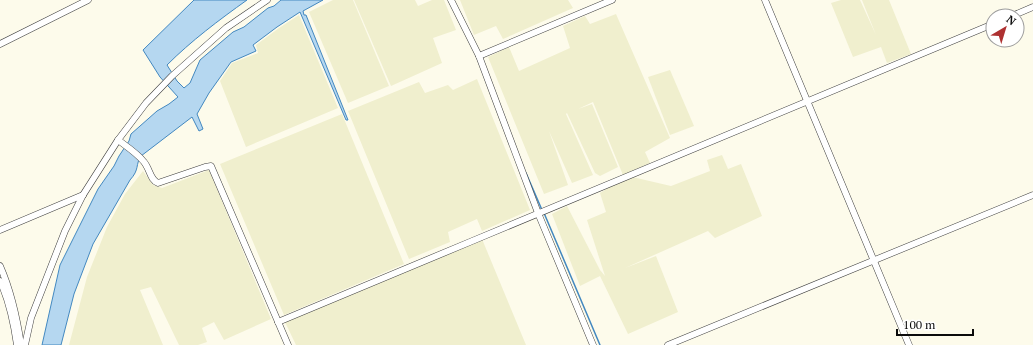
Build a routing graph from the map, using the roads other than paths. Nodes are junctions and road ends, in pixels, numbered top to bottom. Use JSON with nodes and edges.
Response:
{"nodes":[{"id":1,"x":88,"y":0,"type":"edge"},
{"id":2,"x":266,"y":0,"type":"edge"},
{"id":3,"x":451,"y":0,"type":"edge"},
{"id":4,"x":612,"y":0,"type":"edge"},
{"id":5,"x":765,"y":0,"type":"edge"},
{"id":6,"x":985,"y":27,"type":"edge"},
{"id":7,"x":0,"y":44,"type":"edge"},
{"id":8,"x":479,"y":56,"type":"junction"},
{"id":9,"x":808,"y":103,"type":"junction"},
{"id":10,"x":118,"y":140,"type":"junction"},
{"id":11,"x":82,"y":195,"type":"junction"},
{"id":12,"x":1033,"y":195,"type":"edge"},
{"id":13,"x":541,"y":212,"type":"junction"},
{"id":14,"x":0,"y":230,"type":"edge"},
{"id":15,"x":873,"y":261,"type":"junction"},
{"id":16,"x":0,"y":266,"type":"edge"},
{"id":17,"x":0,"y":281,"type":"edge"},
{"id":18,"x":278,"y":322,"type":"junction"},
{"id":19,"x":17,"y":345,"type":"edge"},
{"id":20,"x":21,"y":345,"type":"edge"},
{"id":21,"x":24,"y":345,"type":"edge"},
{"id":22,"x":288,"y":345,"type":"edge"},
{"id":23,"x":593,"y":345,"type":"edge"},
{"id":24,"x":668,"y":345,"type":"edge"},
{"id":25,"x":910,"y":345,"type":"edge"}],
"edges":[{"from":1,"to":7,"type":"street"},
{"from":2,"to":10,"type":"street"},
{"from":3,"to":8,"type":"street"},
{"from":4,"to":8,"type":"street"},
{"from":5,"to":9,"type":"street"},
{"from":6,"to":9,"type":"street"},
{"from":8,"to":13,"type":"street"},
{"from":9,"to":13,"type":"street"},
{"from":9,"to":15,"type":"street"},
{"from":10,"to":11,"type":"street"},
{"from":10,"to":18,"type":"street"},
{"from":11,"to":14,"type":"street"},
{"from":11,"to":21,"type":"street"},
{"from":12,"to":15,"type":"street"},
{"from":13,"to":18,"type":"street"},
{"from":13,"to":23,"type":"street"},
{"from":15,"to":24,"type":"street"},
{"from":15,"to":25,"type":"street"},
{"from":16,"to":20,"type":"street"},
{"from":17,"to":19,"type":"street"},
{"from":18,"to":22,"type":"street"}]}
